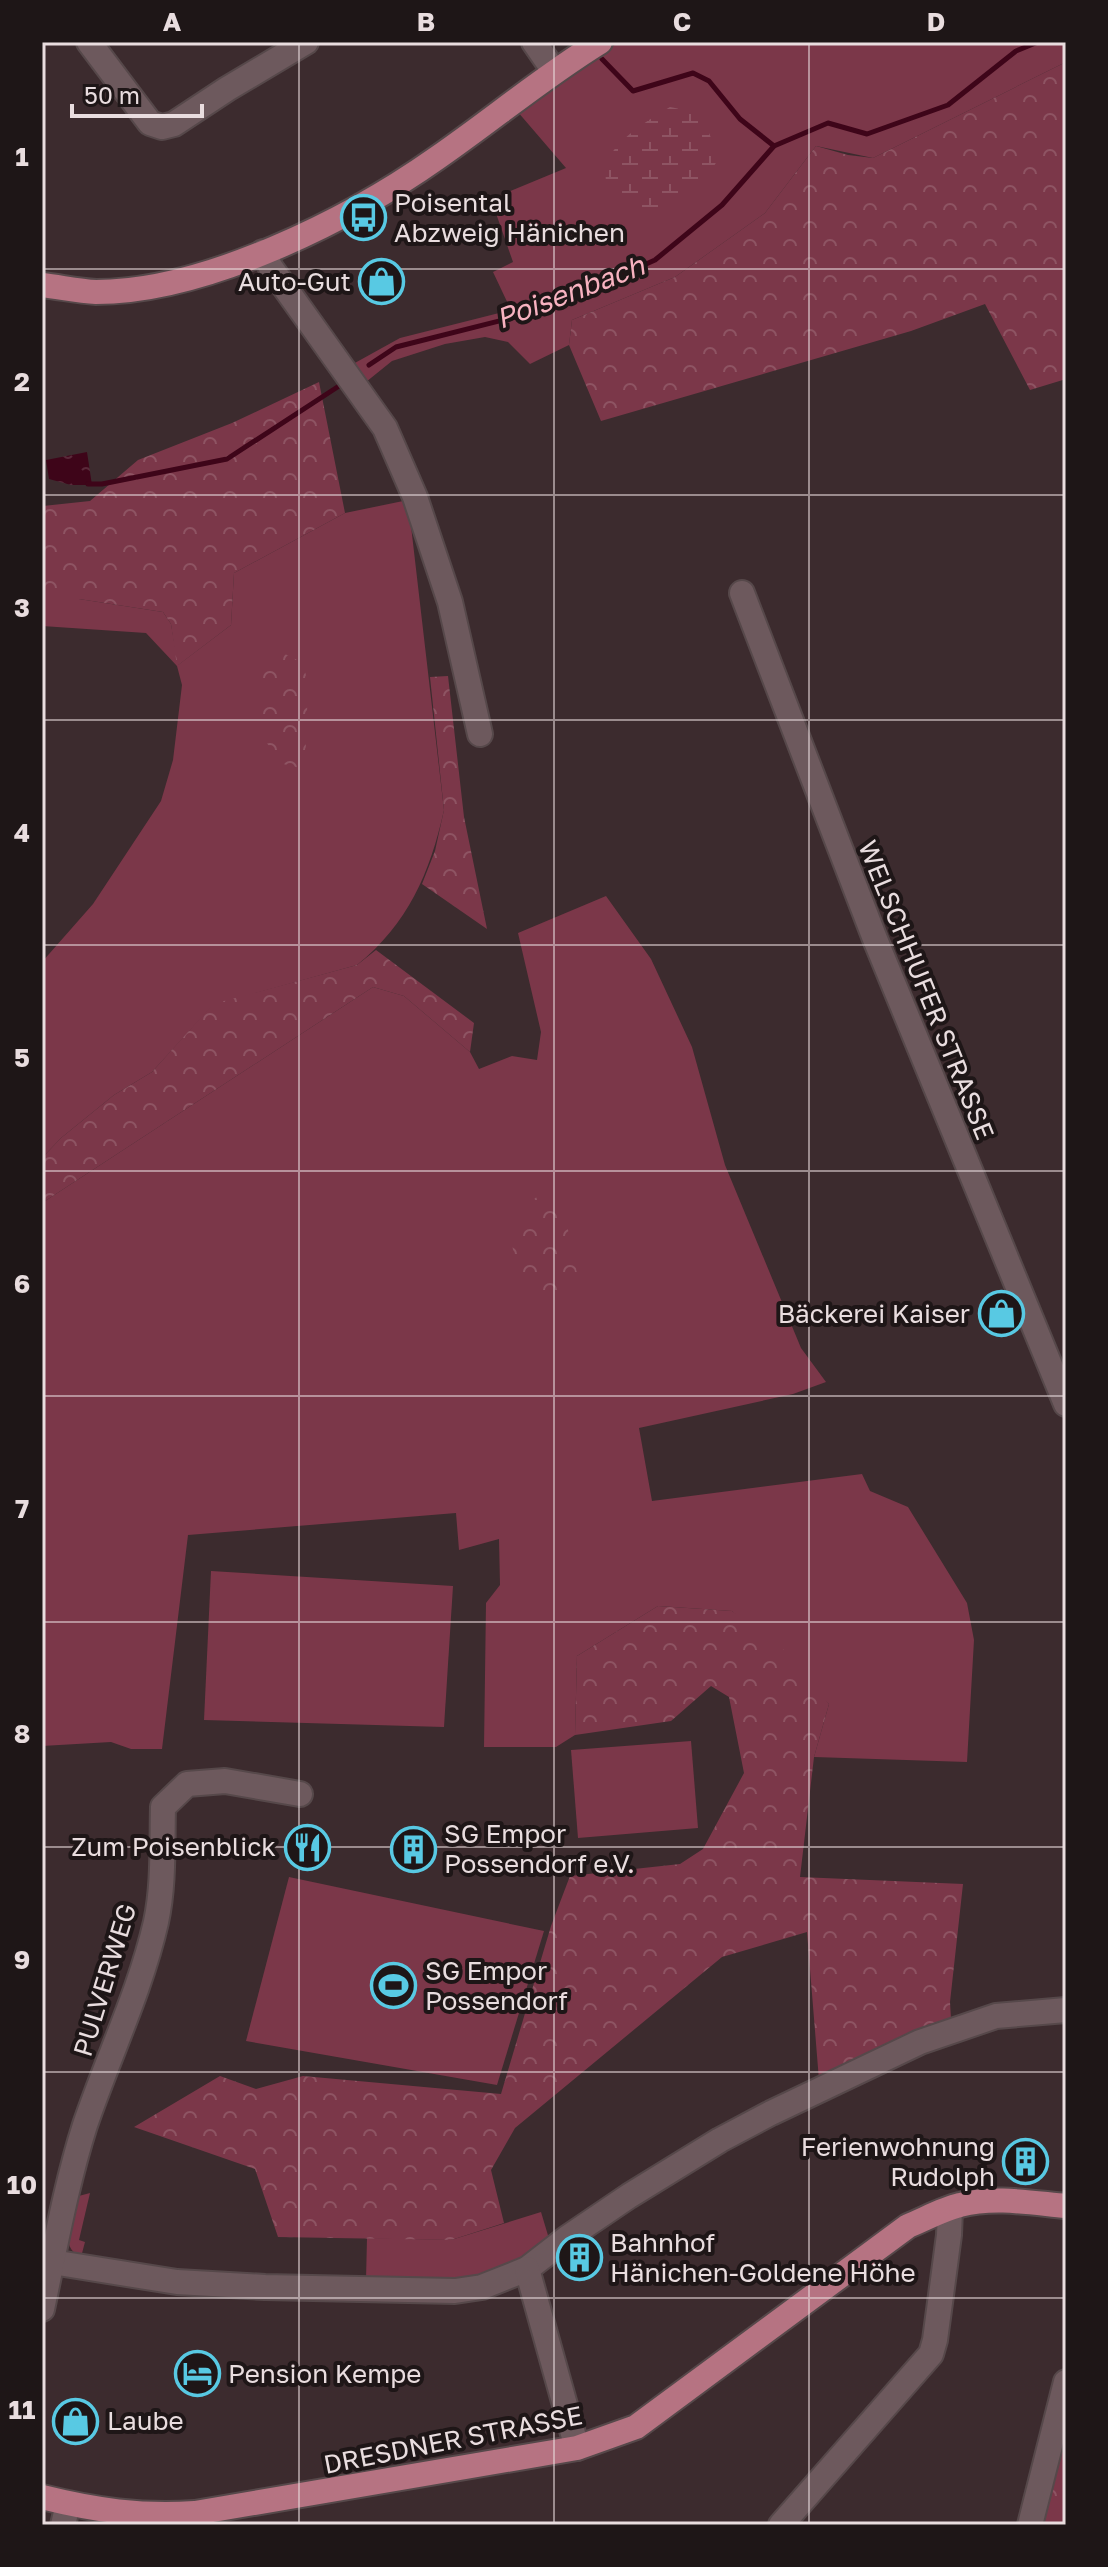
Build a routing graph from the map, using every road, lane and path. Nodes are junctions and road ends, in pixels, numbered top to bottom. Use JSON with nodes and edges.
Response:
{"nodes":[{"id":1,"x":89,"y":42,"type":"edge"},
{"id":2,"x":306,"y":42,"type":"edge"},
{"id":3,"x":534,"y":42,"type":"edge"},
{"id":4,"x":600,"y":42,"type":"edge"},
{"id":5,"x":554,"y":71,"type":"junction"},
{"id":6,"x":263,"y":252,"type":"junction"},
{"id":7,"x":42,"y":285,"type":"edge"},
{"id":8,"x":742,"y":593,"type":"dead end"},
{"id":9,"x":480,"y":734,"type":"dead end"},
{"id":10,"x":1066,"y":1404,"type":"edge"},
{"id":11,"x":300,"y":1794,"type":"dead end"},
{"id":12,"x":1066,"y":2010,"type":"edge"},
{"id":13,"x":1066,"y":2206,"type":"edge"},
{"id":14,"x":950,"y":2209,"type":"junction"},
{"id":15,"x":52,"y":2262,"type":"junction"},
{"id":16,"x":527,"y":2269,"type":"junction"},
{"id":17,"x":42,"y":2309,"type":"edge"},
{"id":18,"x":1066,"y":2382,"type":"edge"},
{"id":19,"x":577,"y":2448,"type":"junction"},
{"id":20,"x":42,"y":2497,"type":"edge"},
{"id":21,"x":66,"y":2514,"type":"edge"},
{"id":22,"x":781,"y":2525,"type":"edge"},
{"id":23,"x":1030,"y":2525,"type":"edge"}],
"edges":[{"from":1,"to":2,"type":"street"},
{"from":3,"to":5,"type":"street"},
{"from":4,"to":5,"type":"main road"},
{"from":5,"to":6,"type":"main road"},
{"from":6,"to":7,"type":"main road"},
{"from":6,"to":9,"type":"street"},
{"from":8,"to":10,"type":"street","name":"WELSCHHUFER STRASSE"},
{"from":11,"to":15,"type":"street","name":"PULVERWEG"},
{"from":12,"to":16,"type":"street"},
{"from":13,"to":14,"type":"main road","name":"DRESDNER STRASSE"},
{"from":14,"to":19,"type":"main road","name":"DRESDNER STRASSE"},
{"from":14,"to":22,"type":"street"},
{"from":15,"to":16,"type":"street"},
{"from":15,"to":17,"type":"street","name":"PULVERWEG"},
{"from":16,"to":19,"type":"street"},
{"from":18,"to":23,"type":"street"},
{"from":19,"to":21,"type":"main road","name":"DRESDNER STRASSE"},
{"from":20,"to":21,"type":"main road","name":"DRESDNER STRASSE"}]}
